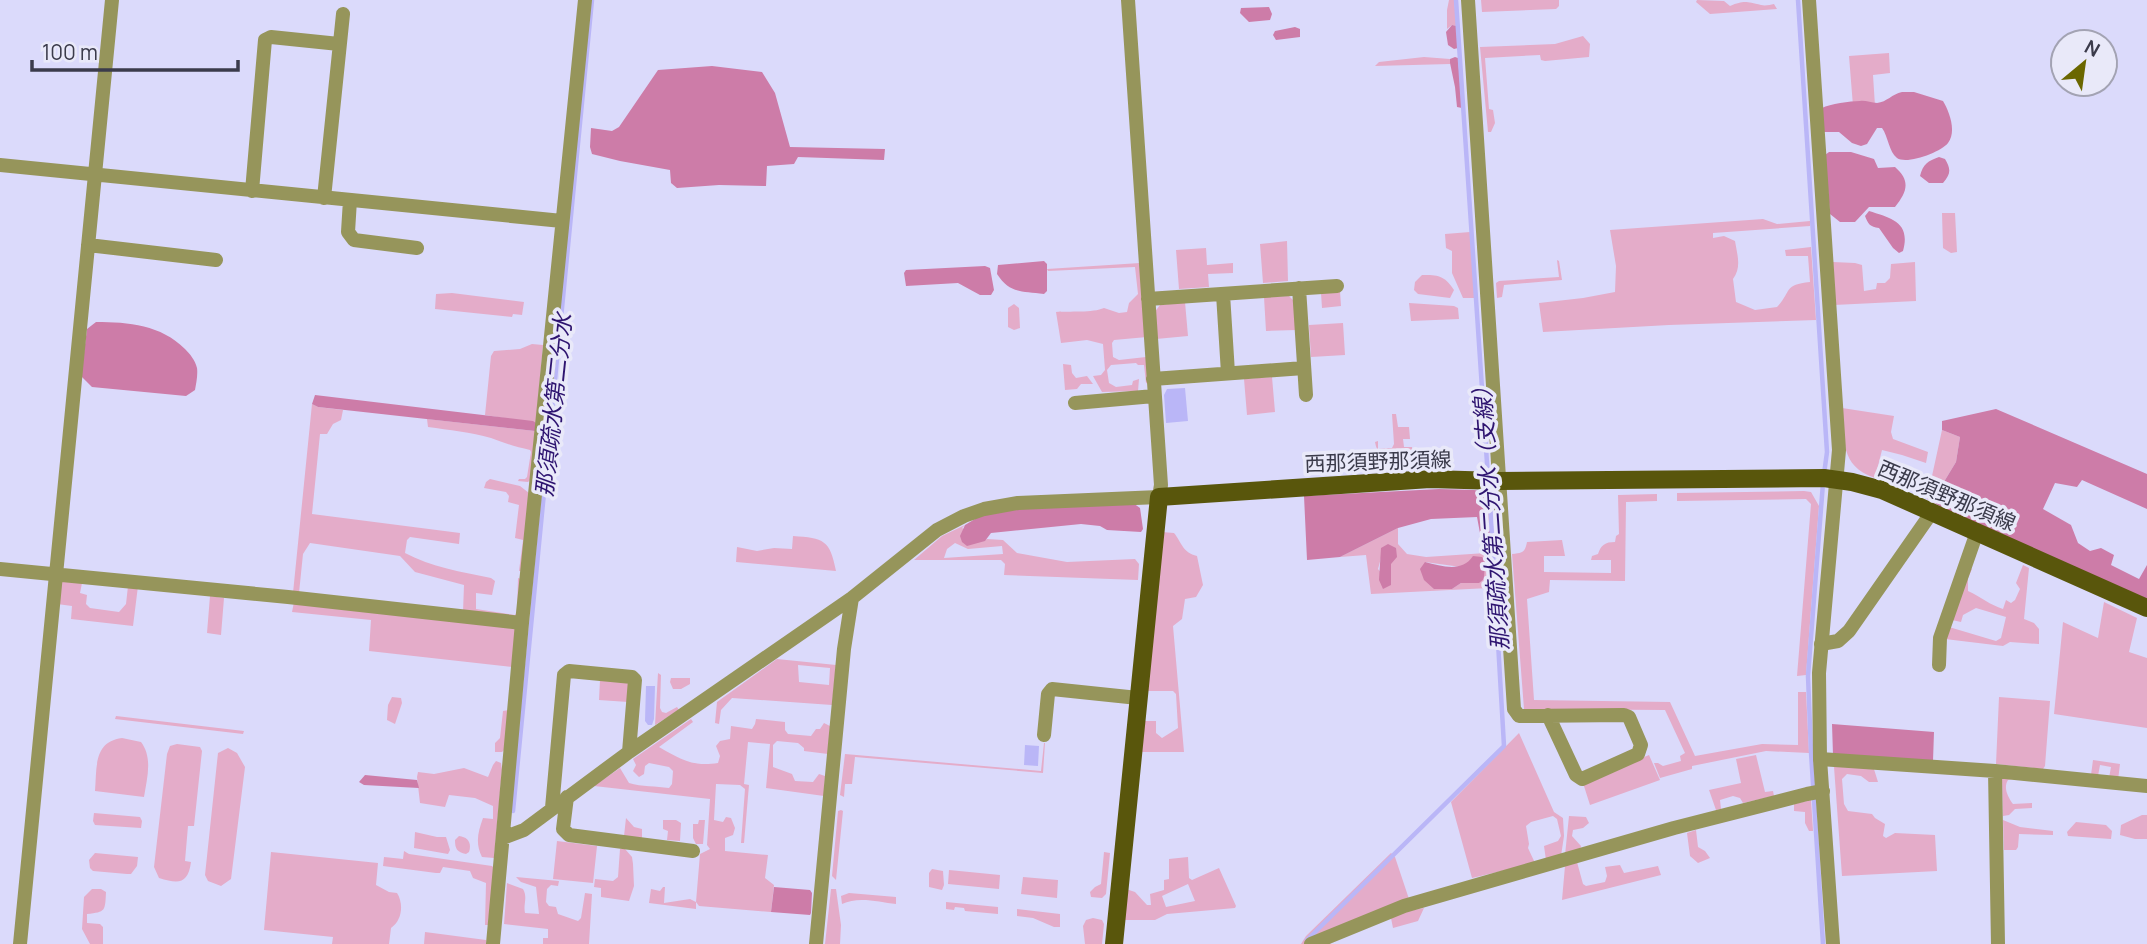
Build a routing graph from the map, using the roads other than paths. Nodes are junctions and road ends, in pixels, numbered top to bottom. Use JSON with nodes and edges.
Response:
{"nodes":[{"id":1,"x":112,"y":0,"type":"edge"},
{"id":2,"x":585,"y":0,"type":"edge"},
{"id":3,"x":1128,"y":0,"type":"edge"},
{"id":4,"x":1468,"y":0,"type":"edge"},
{"id":5,"x":1809,"y":0,"type":"edge"},
{"id":6,"x":343,"y":14,"type":"dead end"},
{"id":7,"x":339,"y":44,"type":"junction"},
{"id":8,"x":0,"y":165,"type":"edge"},
{"id":9,"x":95,"y":174,"type":"junction"},
{"id":10,"x":252,"y":191,"type":"junction"},
{"id":11,"x":324,"y":198,"type":"junction"},
{"id":12,"x":350,"y":200,"type":"junction"},
{"id":13,"x":562,"y":221,"type":"junction"},
{"id":14,"x":88,"y":246,"type":"junction"},
{"id":15,"x":417,"y":248,"type":"dead end"},
{"id":16,"x":216,"y":260,"type":"dead end"},
{"id":17,"x":1337,"y":286,"type":"dead end"},
{"id":18,"x":1299,"y":288,"type":"junction"},
{"id":19,"x":1223,"y":294,"type":"junction"},
{"id":20,"x":1148,"y":299,"type":"junction"},
{"id":21,"x":1304,"y":368,"type":"junction"},
{"id":22,"x":1228,"y":373,"type":"junction"},
{"id":23,"x":1153,"y":379,"type":"junction"},
{"id":24,"x":1306,"y":395,"type":"dead end"},
{"id":25,"x":1154,"y":396,"type":"junction"},
{"id":26,"x":1074,"y":403,"type":"dead end"},
{"id":27,"x":1838,"y":480,"type":"junction"},
{"id":28,"x":1499,"y":481,"type":"junction"},
{"id":29,"x":1159,"y":497,"type":"junction"},
{"id":30,"x":1932,"y":512,"type":"junction"},
{"id":31,"x":1977,"y":532,"type":"junction"},
{"id":32,"x":0,"y":569,"type":"edge"},
{"id":33,"x":56,"y":575,"type":"junction"},
{"id":34,"x":852,"y":598,"type":"junction"},
{"id":35,"x":2147,"y":608,"type":"edge"},
{"id":36,"x":522,"y":622,"type":"junction"},
{"id":37,"x":1821,"y":645,"type":"junction"},
{"id":38,"x":1939,"y":665,"type":"dead end"},
{"id":39,"x":1138,"y":698,"type":"junction"},
{"id":40,"x":1548,"y":715,"type":"junction"},
{"id":41,"x":1044,"y":735,"type":"dead end"},
{"id":42,"x":629,"y":752,"type":"junction"},
{"id":43,"x":1820,"y":759,"type":"junction"},
{"id":44,"x":1995,"y":771,"type":"junction"},
{"id":45,"x":2147,"y":786,"type":"edge"},
{"id":46,"x":1823,"y":791,"type":"junction"},
{"id":47,"x":567,"y":797,"type":"junction"},
{"id":48,"x":552,"y":808,"type":"junction"},
{"id":49,"x":503,"y":838,"type":"junction"},
{"id":50,"x":693,"y":851,"type":"dead end"},
{"id":51,"x":20,"y":944,"type":"edge"},
{"id":52,"x":493,"y":944,"type":"edge"},
{"id":53,"x":816,"y":944,"type":"edge"},
{"id":54,"x":1114,"y":944,"type":"edge"},
{"id":55,"x":1311,"y":944,"type":"edge"},
{"id":56,"x":1833,"y":944,"type":"edge"},
{"id":57,"x":1998,"y":944,"type":"edge"}],
"edges":[{"from":1,"to":9,"type":"street"},
{"from":2,"to":13,"type":"street"},
{"from":3,"to":20,"type":"street"},
{"from":4,"to":28,"type":"street"},
{"from":5,"to":27,"type":"street"},
{"from":6,"to":7,"type":"street"},
{"from":7,"to":10,"type":"street"},
{"from":7,"to":11,"type":"street"},
{"from":8,"to":9,"type":"street"},
{"from":9,"to":10,"type":"street"},
{"from":9,"to":14,"type":"street"},
{"from":10,"to":11,"type":"street"},
{"from":11,"to":12,"type":"street"},
{"from":12,"to":13,"type":"street"},
{"from":12,"to":15,"type":"street"},
{"from":13,"to":36,"type":"street"},
{"from":14,"to":16,"type":"street"},
{"from":14,"to":33,"type":"street"},
{"from":17,"to":18,"type":"street"},
{"from":18,"to":19,"type":"street"},
{"from":18,"to":21,"type":"street"},
{"from":19,"to":20,"type":"street"},
{"from":19,"to":22,"type":"street"},
{"from":20,"to":23,"type":"street"},
{"from":21,"to":22,"type":"street"},
{"from":21,"to":24,"type":"street"},
{"from":22,"to":23,"type":"street"},
{"from":23,"to":25,"type":"street"},
{"from":25,"to":26,"type":"street"},
{"from":25,"to":29,"type":"street"},
{"from":27,"to":28,"type":"main road","name":"西那須野那須線"},
{"from":27,"to":30,"type":"main road","name":"西那須野那須線"},
{"from":27,"to":37,"type":"street"},
{"from":28,"to":29,"type":"main road","name":"西那須野那須線"},
{"from":28,"to":40,"type":"street"},
{"from":29,"to":34,"type":"street"},
{"from":29,"to":39,"type":"main road"},
{"from":30,"to":31,"type":"main road","name":"西那須野那須線"},
{"from":30,"to":37,"type":"street"},
{"from":31,"to":35,"type":"main road","name":"西那須野那須線"},
{"from":31,"to":38,"type":"street"},
{"from":32,"to":33,"type":"street"},
{"from":33,"to":36,"type":"street"},
{"from":33,"to":51,"type":"street"},
{"from":34,"to":42,"type":"street"},
{"from":34,"to":53,"type":"street"},
{"from":36,"to":49,"type":"street"},
{"from":37,"to":43,"type":"street"},
{"from":39,"to":41,"type":"street"},
{"from":39,"to":54,"type":"main road"},
{"from":40,"to":40,"type":"street"},
{"from":42,"to":47,"type":"street"},
{"from":42,"to":48,"type":"street"},
{"from":43,"to":44,"type":"street"},
{"from":43,"to":46,"type":"street"},
{"from":44,"to":45,"type":"street"},
{"from":44,"to":57,"type":"street"},
{"from":46,"to":55,"type":"street"},
{"from":46,"to":56,"type":"street"},
{"from":47,"to":48,"type":"street"},
{"from":47,"to":50,"type":"street"},
{"from":48,"to":49,"type":"street"},
{"from":49,"to":52,"type":"street"}]}
